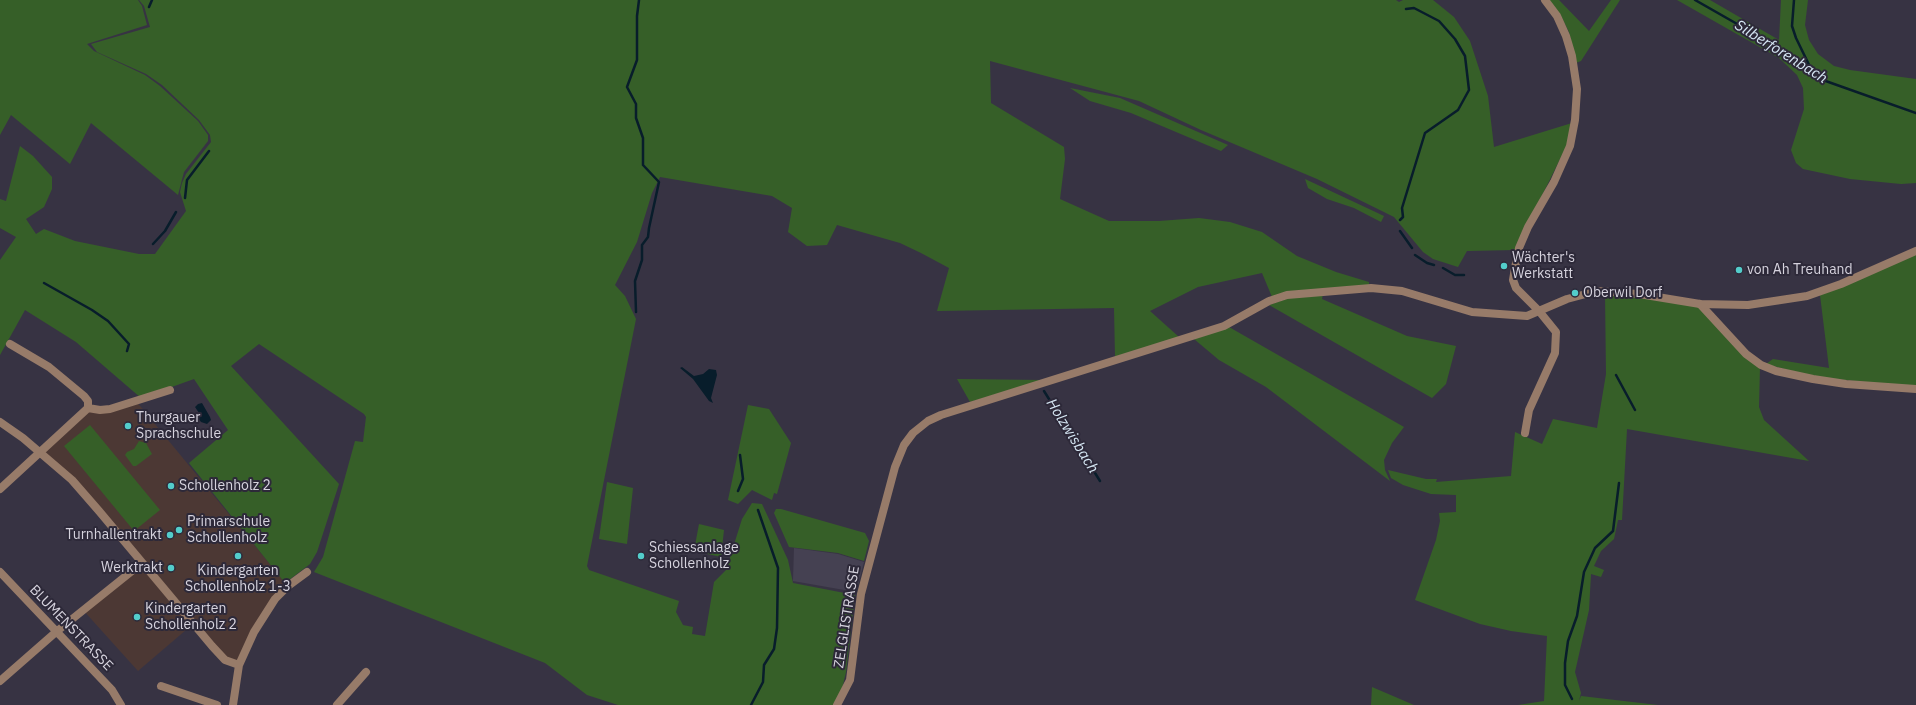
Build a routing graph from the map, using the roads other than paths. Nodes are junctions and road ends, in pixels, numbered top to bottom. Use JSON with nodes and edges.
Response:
{"nodes":[{"id":1,"x":1545,"y":0,"type":"edge"},
{"id":2,"x":1916,"y":251,"type":"edge"},
{"id":3,"x":1700,"y":304,"type":"junction"},
{"id":4,"x":1540,"y":311,"type":"junction"},
{"id":5,"x":10,"y":344,"type":"dead end"},
{"id":6,"x":1916,"y":389,"type":"edge"},
{"id":7,"x":170,"y":390,"type":"dead end"},
{"id":8,"x":88,"y":408,"type":"junction"},
{"id":9,"x":0,"y":422,"type":"edge"},
{"id":10,"x":1525,"y":432,"type":"dead end"},
{"id":11,"x":41,"y":452,"type":"junction"},
{"id":12,"x":0,"y":490,"type":"edge"},
{"id":13,"x":142,"y":563,"type":"junction"},
{"id":14,"x":0,"y":572,"type":"edge"},
{"id":15,"x":307,"y":572,"type":"dead end"},
{"id":16,"x":56,"y":632,"type":"junction"},
{"id":17,"x":239,"y":665,"type":"junction"},
{"id":18,"x":366,"y":672,"type":"dead end"},
{"id":19,"x":0,"y":681,"type":"edge"},
{"id":20,"x":161,"y":686,"type":"dead end"},
{"id":21,"x":122,"y":705,"type":"edge"},
{"id":22,"x":217,"y":705,"type":"edge"},
{"id":23,"x":233,"y":705,"type":"edge"},
{"id":24,"x":337,"y":705,"type":"edge"},
{"id":25,"x":837,"y":705,"type":"edge"}],
"edges":[{"from":1,"to":4,"type":"street"},
{"from":2,"to":3,"type":"street","name":"ZELGLISTRASSE"},
{"from":3,"to":4,"type":"street","name":"ZELGLISTRASSE"},
{"from":3,"to":6,"type":"street"},
{"from":4,"to":10,"type":"street"},
{"from":4,"to":25,"type":"street","name":"ZELGLISTRASSE"},
{"from":5,"to":8,"type":"street"},
{"from":7,"to":8,"type":"street"},
{"from":8,"to":11,"type":"street"},
{"from":9,"to":11,"type":"street"},
{"from":11,"to":12,"type":"street"},
{"from":11,"to":13,"type":"street"},
{"from":13,"to":16,"type":"street"},
{"from":13,"to":17,"type":"street"},
{"from":14,"to":16,"type":"street","name":"BLUMENSTRASSE"},
{"from":15,"to":17,"type":"street"},
{"from":16,"to":19,"type":"street"},
{"from":16,"to":21,"type":"street","name":"BLUMENSTRASSE"},
{"from":17,"to":23,"type":"street"},
{"from":18,"to":24,"type":"street"},
{"from":20,"to":22,"type":"street"}]}
